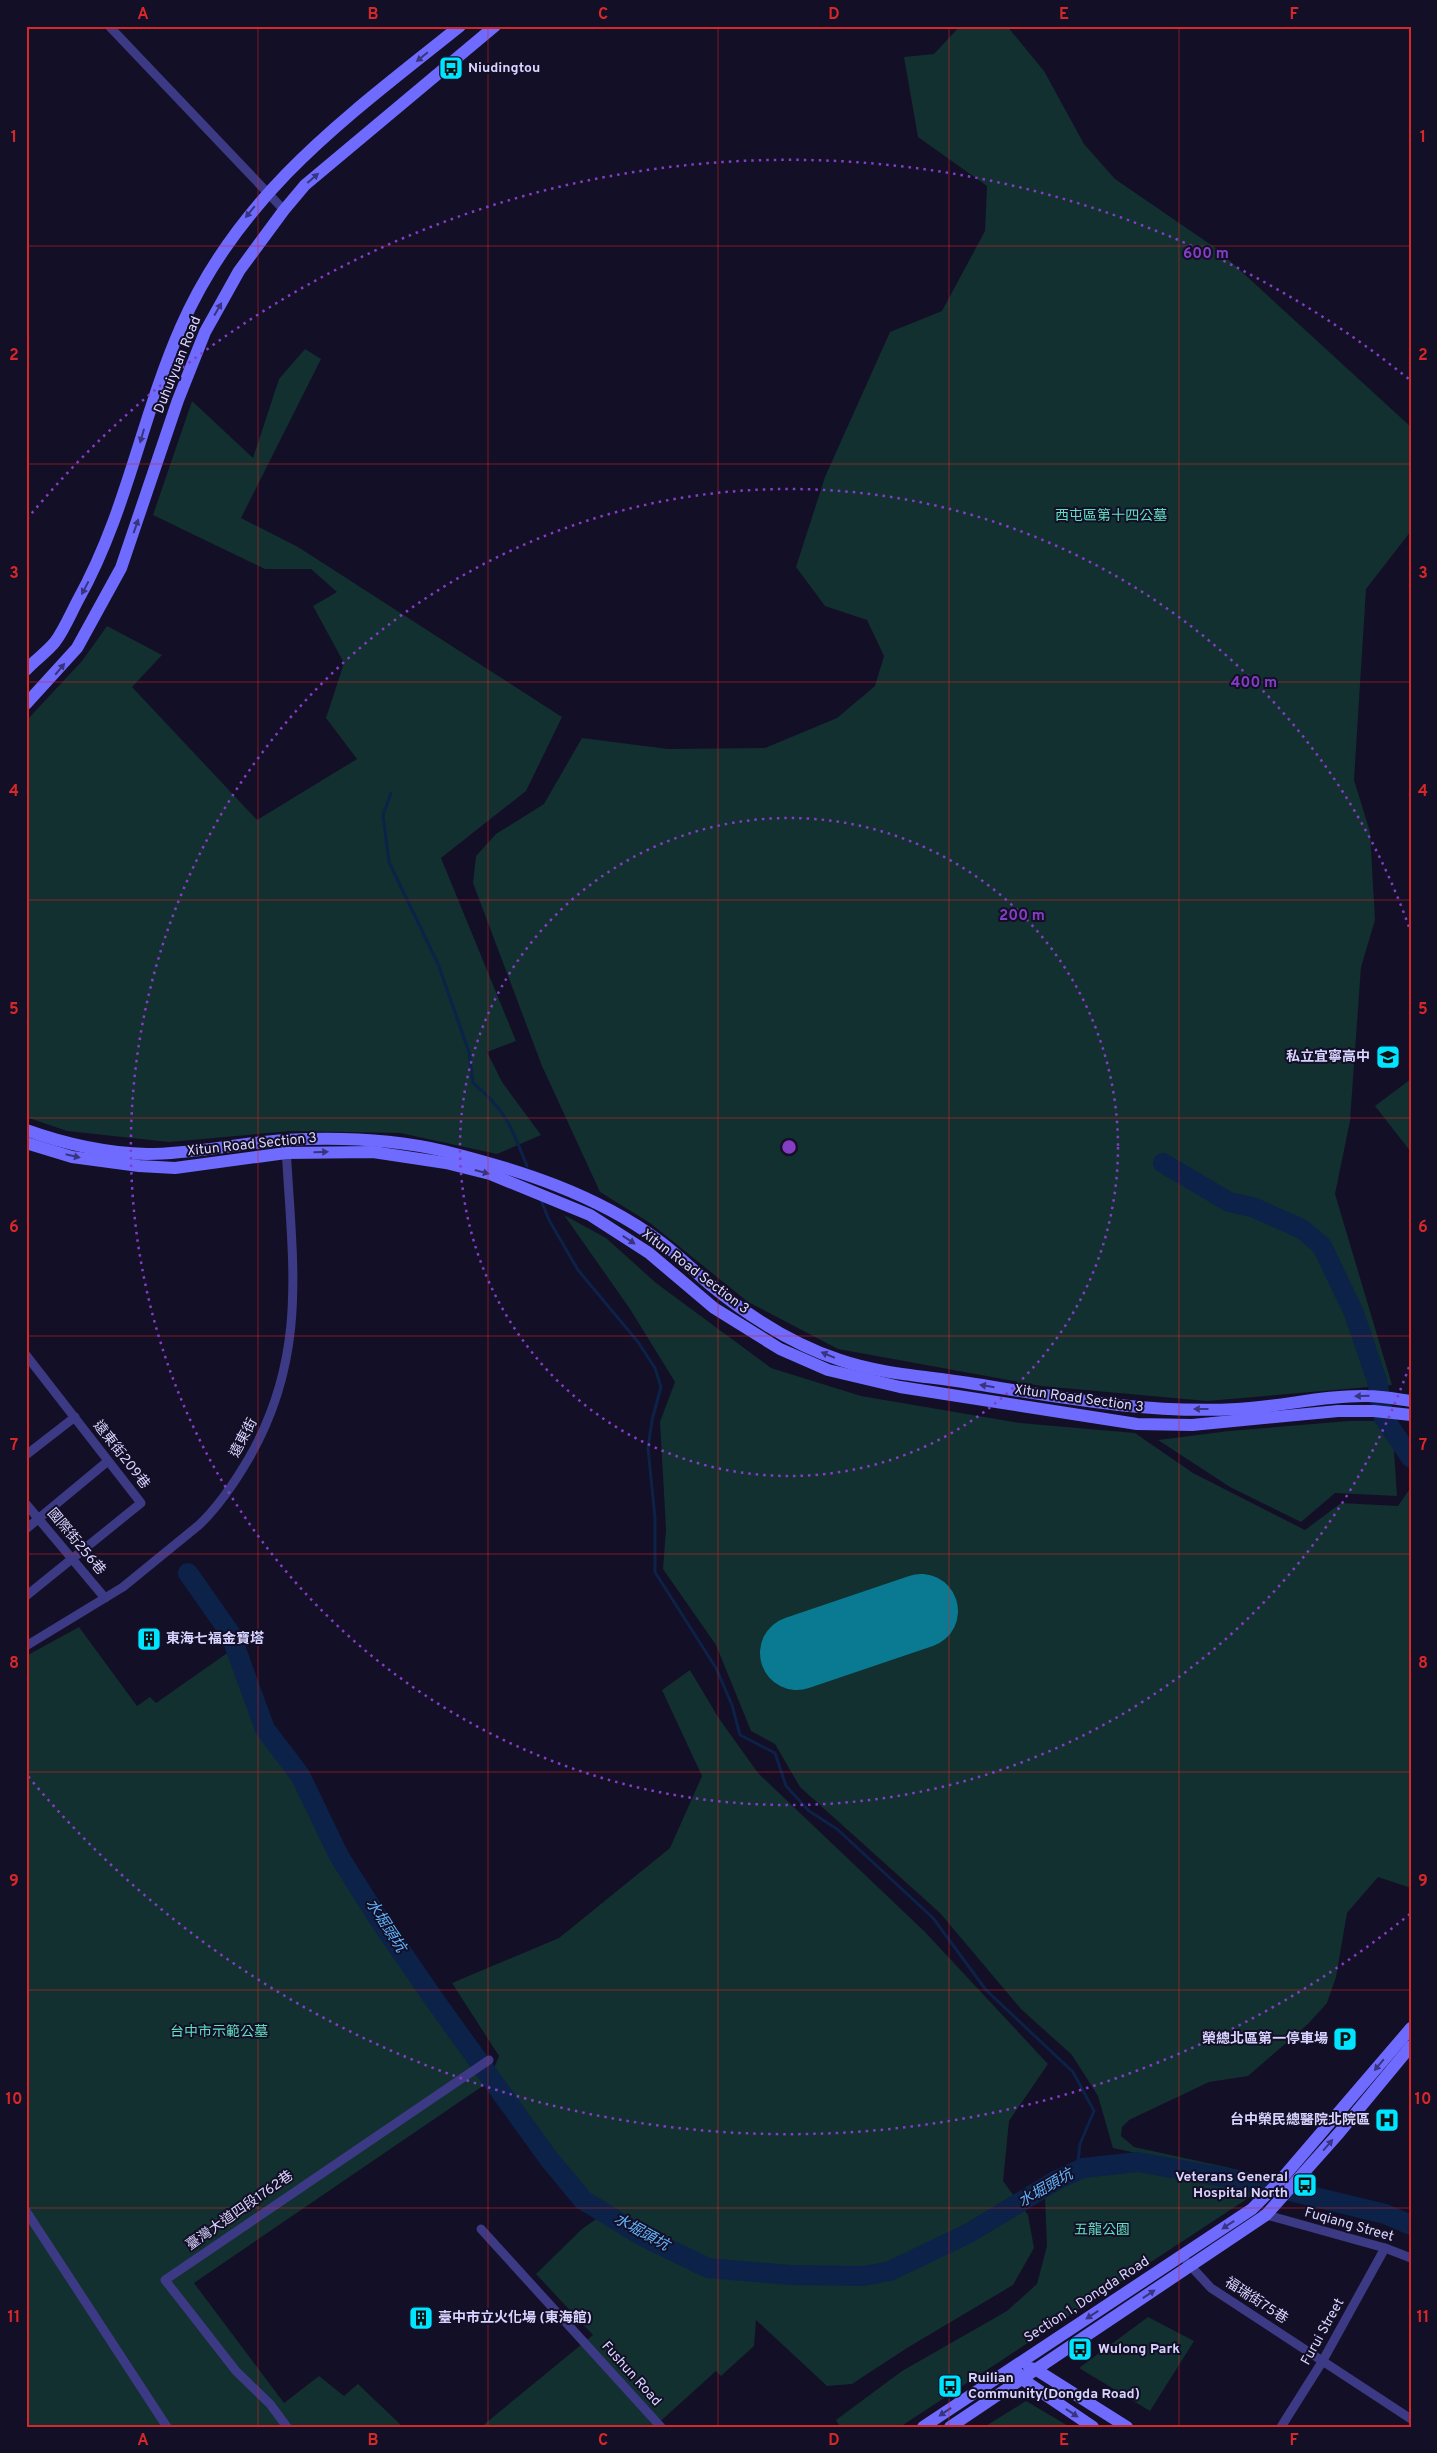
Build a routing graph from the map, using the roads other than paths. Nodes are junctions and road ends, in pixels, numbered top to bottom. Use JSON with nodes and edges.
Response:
{"nodes":[{"id":1,"x":108,"y":26,"type":"edge"},
{"id":2,"x":460,"y":26,"type":"edge"},
{"id":3,"x":494,"y":26,"type":"edge"},
{"id":4,"x":266,"y":193,"type":"junction"},
{"id":5,"x":284,"y":210,"type":"junction"},
{"id":6,"x":26,"y":670,"type":"edge"},
{"id":7,"x":26,"y":704,"type":"edge"},
{"id":8,"x":26,"y":1130,"type":"edge"},
{"id":9,"x":26,"y":1142,"type":"edge"},
{"id":10,"x":286,"y":1147,"type":"junction"},
{"id":11,"x":26,"y":1355,"type":"edge"},
{"id":12,"x":1411,"y":1401,"type":"edge"},
{"id":13,"x":1411,"y":1415,"type":"edge"},
{"id":14,"x":75,"y":1418,"type":"junction"},
{"id":15,"x":26,"y":1455,"type":"edge"},
{"id":16,"x":108,"y":1461,"type":"junction"},
{"id":17,"x":26,"y":1504,"type":"edge"},
{"id":18,"x":39,"y":1519,"type":"junction"},
{"id":19,"x":26,"y":1529,"type":"edge"},
{"id":20,"x":72,"y":1558,"type":"junction"},
{"id":21,"x":26,"y":1596,"type":"edge"},
{"id":22,"x":105,"y":1598,"type":"junction"},
{"id":23,"x":26,"y":1646,"type":"edge"},
{"id":24,"x":1411,"y":2028,"type":"edge"},
{"id":25,"x":1411,"y":2046,"type":"edge"},
{"id":26,"x":490,"y":2060,"type":"dead end"},
{"id":27,"x":1252,"y":2209,"type":"junction"},
{"id":28,"x":26,"y":2211,"type":"edge"},
{"id":29,"x":1266,"y":2215,"type":"junction"},
{"id":30,"x":480,"y":2229,"type":"dead end"},
{"id":31,"x":1385,"y":2248,"type":"junction"},
{"id":32,"x":1183,"y":2255,"type":"junction"},
{"id":33,"x":1411,"y":2258,"type":"edge"},
{"id":34,"x":1189,"y":2267,"type":"junction"},
{"id":35,"x":1322,"y":2362,"type":"junction"},
{"id":36,"x":1014,"y":2366,"type":"junction"},
{"id":37,"x":1036,"y":2369,"type":"junction"},
{"id":38,"x":1022,"y":2379,"type":"junction"},
{"id":39,"x":1411,"y":2419,"type":"edge"},
{"id":40,"x":167,"y":2427,"type":"edge"},
{"id":41,"x":287,"y":2427,"type":"edge"},
{"id":42,"x":660,"y":2427,"type":"edge"},
{"id":43,"x":923,"y":2427,"type":"edge"},
{"id":44,"x":950,"y":2427,"type":"edge"},
{"id":45,"x":1093,"y":2427,"type":"edge"},
{"id":46,"x":1128,"y":2427,"type":"edge"},
{"id":47,"x":1281,"y":2427,"type":"edge"}],
"edges":[{"from":1,"to":4,"type":"street"},
{"from":2,"to":4,"type":"street","name":"Duhuiyuan Road","one_way":true},
{"from":5,"to":3,"type":"street","name":"Duhuiyuan Road","one_way":true},
{"from":4,"to":5,"type":"street"},
{"from":4,"to":6,"type":"street","name":"Duhuiyuan Road","one_way":true},
{"from":7,"to":5,"type":"street","name":"Duhuiyuan Road","one_way":true},
{"from":8,"to":10,"type":"street","name":"Xitun Road Section 3"},
{"from":9,"to":10,"type":"street","name":"Xitun Road Section 3","one_way":true},
{"from":12,"to":10,"type":"street","name":"Xitun Road Section 3","one_way":true},
{"from":10,"to":13,"type":"street","name":"Xitun Road Section 3","one_way":true},
{"from":10,"to":22,"type":"street","name":"遠東街"},
{"from":11,"to":14,"type":"street","name":"遠東街209巷"},
{"from":14,"to":15,"type":"street"},
{"from":14,"to":16,"type":"street","name":"遠東街209巷"},
{"from":16,"to":18,"type":"street"},
{"from":16,"to":20,"type":"street","name":"遠東街209巷"},
{"from":17,"to":18,"type":"street","name":"國際街256巷"},
{"from":18,"to":19,"type":"street"},
{"from":18,"to":20,"type":"street","name":"國際街256巷"},
{"from":20,"to":21,"type":"street","name":"遠東街209巷"},
{"from":20,"to":22,"type":"street","name":"國際街256巷"},
{"from":22,"to":23,"type":"street","name":"遠東街"},
{"from":24,"to":27,"type":"street","name":"Section 1, Dongda Road","one_way":true},
{"from":29,"to":25,"type":"street","name":"Section 1, Dongda Road","one_way":true},
{"from":26,"to":41,"type":"street","name":"臺灣大道四段1762巷"},
{"from":27,"to":29,"type":"street","name":"Fuqiang Street"},
{"from":27,"to":32,"type":"street","name":"Section 1, Dongda Road","one_way":true},
{"from":28,"to":40,"type":"street"},
{"from":29,"to":31,"type":"street","name":"Fuqiang Street"},
{"from":29,"to":34,"type":"street","name":"Section 1, Dongda Road"},
{"from":30,"to":42,"type":"street","name":"Fushun Road"},
{"from":31,"to":33,"type":"street","name":"Fuqiang Street"},
{"from":31,"to":35,"type":"street","name":"Furui Street"},
{"from":32,"to":34,"type":"street","name":"福瑞街75巷"},
{"from":32,"to":36,"type":"street","name":"Section 1, Dongda Road","one_way":true},
{"from":34,"to":35,"type":"street","name":"福瑞街75巷"},
{"from":37,"to":34,"type":"street","name":"Section 1, Dongda Road","one_way":true},
{"from":35,"to":39,"type":"street","name":"福瑞街75巷"},
{"from":35,"to":47,"type":"street","name":"Furui Street"},
{"from":36,"to":37,"type":"street"},
{"from":36,"to":38,"type":"street"},
{"from":36,"to":43,"type":"street","name":"Section 1, Dongda Road","one_way":true},
{"from":37,"to":38,"type":"street","name":"Section 1, Dongda Road"},
{"from":37,"to":46,"type":"street"},
{"from":38,"to":44,"type":"street","name":"Section 1, Dongda Road"},
{"from":38,"to":45,"type":"street","one_way":true}]}
